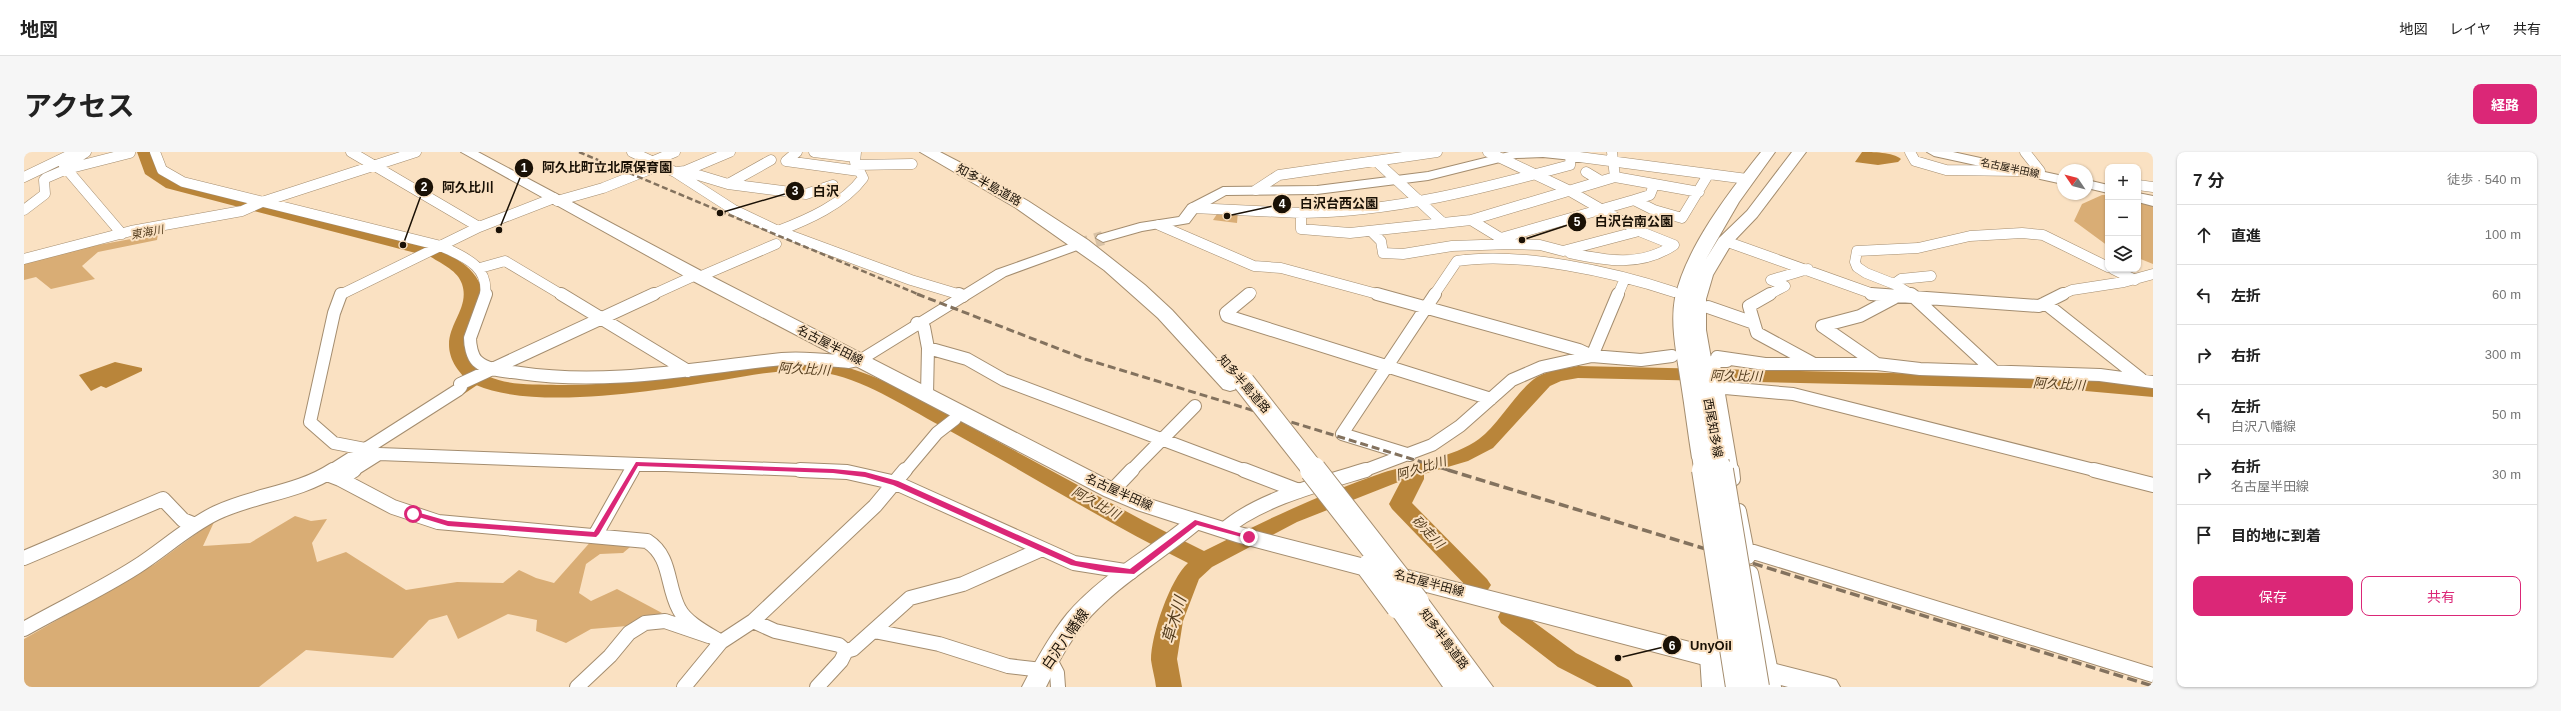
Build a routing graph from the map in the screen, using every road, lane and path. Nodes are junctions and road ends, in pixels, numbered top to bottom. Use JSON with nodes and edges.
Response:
{"nodes":[{"id":1,"x":74,"y":152,"type":"edge"},
{"id":2,"x":86,"y":152,"type":"edge"},
{"id":3,"x":155,"y":152,"type":"edge"},
{"id":4,"x":351,"y":152,"type":"edge"},
{"id":5,"x":416,"y":152,"type":"edge"},
{"id":6,"x":468,"y":152,"type":"edge"},
{"id":7,"x":675,"y":152,"type":"edge"},
{"id":8,"x":730,"y":152,"type":"edge"},
{"id":9,"x":797,"y":152,"type":"edge"},
{"id":10,"x":814,"y":152,"type":"edge"},
{"id":11,"x":928,"y":152,"type":"edge"},
{"id":12,"x":943,"y":152,"type":"edge"},
{"id":13,"x":1437,"y":152,"type":"edge"},
{"id":14,"x":1612,"y":152,"type":"edge"},
{"id":15,"x":1768,"y":152,"type":"edge"},
{"id":16,"x":1799,"y":152,"type":"edge"},
{"id":17,"x":1910,"y":152,"type":"edge"},
{"id":18,"x":1934,"y":152,"type":"edge"},
{"id":19,"x":1949,"y":152,"type":"edge"},
{"id":20,"x":2025,"y":152,"type":"edge"},
{"id":21,"x":130,"y":153,"type":"edge"},
{"id":22,"x":630,"y":153,"type":"edge"},
{"id":23,"x":1571,"y":154,"type":"edge"},
{"id":24,"x":1493,"y":155,"type":"edge"},
{"id":25,"x":771,"y":160,"type":"dead end"},
{"id":26,"x":857,"y":161,"type":"edge"},
{"id":27,"x":1376,"y":161,"type":"junction"},
{"id":28,"x":1615,"y":162,"type":"junction"},
{"id":29,"x":654,"y":164,"type":"junction"},
{"id":30,"x":912,"y":164,"type":"dead end"},
{"id":31,"x":373,"y":165,"type":"junction"},
{"id":32,"x":67,"y":169,"type":"junction"},
{"id":33,"x":2020,"y":171,"type":"junction"},
{"id":34,"x":2040,"y":171,"type":"junction"},
{"id":35,"x":674,"y":172,"type":"junction"},
{"id":36,"x":685,"y":172,"type":"junction"},
{"id":37,"x":1586,"y":172,"type":"dead end"},
{"id":38,"x":1536,"y":174,"type":"junction"},
{"id":39,"x":1708,"y":174,"type":"junction"},
{"id":40,"x":2057,"y":174,"type":"edge"},
{"id":41,"x":24,"y":177,"type":"edge"},
{"id":42,"x":1615,"y":177,"type":"junction"},
{"id":43,"x":1746,"y":179,"type":"junction"},
{"id":44,"x":2057,"y":179,"type":"edge"},
{"id":45,"x":1398,"y":180,"type":"junction"},
{"id":46,"x":1602,"y":181,"type":"junction"},
{"id":47,"x":2093,"y":181,"type":"edge"},
{"id":48,"x":728,"y":184,"type":"junction"},
{"id":49,"x":2105,"y":184,"type":"edge"},
{"id":50,"x":833,"y":185,"type":"dead end"},
{"id":51,"x":1654,"y":185,"type":"junction"},
{"id":52,"x":2093,"y":185,"type":"edge"},
{"id":53,"x":2141,"y":185,"type":"edge"},
{"id":54,"x":2153,"y":187,"type":"edge"},
{"id":55,"x":2105,"y":188,"type":"edge"},
{"id":56,"x":1256,"y":190,"type":"junction"},
{"id":57,"x":1568,"y":190,"type":"junction"},
{"id":58,"x":1699,"y":192,"type":"junction"},
{"id":59,"x":2141,"y":193,"type":"edge"},
{"id":60,"x":2153,"y":196,"type":"edge"},
{"id":61,"x":2141,"y":198,"type":"edge"},
{"id":62,"x":556,"y":200,"type":"junction"},
{"id":63,"x":1634,"y":200,"type":"junction"},
{"id":64,"x":2153,"y":201,"type":"edge"},
{"id":65,"x":262,"y":202,"type":"junction"},
{"id":66,"x":1421,"y":202,"type":"junction"},
{"id":67,"x":1193,"y":208,"type":"junction"},
{"id":68,"x":24,"y":210,"type":"edge"},
{"id":69,"x":1602,"y":210,"type":"junction"},
{"id":70,"x":1301,"y":213,"type":"junction"},
{"id":71,"x":1471,"y":220,"type":"junction"},
{"id":72,"x":1442,"y":222,"type":"junction"},
{"id":73,"x":1158,"y":225,"type":"junction"},
{"id":74,"x":479,"y":227,"type":"junction"},
{"id":75,"x":778,"y":231,"type":"junction"},
{"id":76,"x":1371,"y":231,"type":"junction"},
{"id":77,"x":1639,"y":231,"type":"junction"},
{"id":78,"x":122,"y":234,"type":"junction"},
{"id":79,"x":1102,"y":238,"type":"tunnel mouth"},
{"id":80,"x":1501,"y":238,"type":"junction"},
{"id":81,"x":1726,"y":241,"type":"junction"},
{"id":82,"x":776,"y":244,"type":"dead end"},
{"id":83,"x":1511,"y":244,"type":"junction"},
{"id":84,"x":440,"y":246,"type":"junction"},
{"id":85,"x":1075,"y":246,"type":"tunnel mouth"},
{"id":86,"x":1563,"y":251,"type":"junction"},
{"id":87,"x":24,"y":259,"type":"edge"},
{"id":88,"x":2105,"y":265,"type":"edge"},
{"id":89,"x":480,"y":268,"type":"junction"},
{"id":90,"x":1808,"y":269,"type":"junction"},
{"id":91,"x":2119,"y":272,"type":"edge"},
{"id":92,"x":2153,"y":274,"type":"edge"},
{"id":93,"x":698,"y":276,"type":"junction"},
{"id":94,"x":1931,"y":276,"type":"dead end"},
{"id":95,"x":1625,"y":278,"type":"junction"},
{"id":96,"x":2135,"y":280,"type":"junction"},
{"id":97,"x":1894,"y":284,"type":"junction"},
{"id":98,"x":1674,"y":292,"type":"dead end"},
{"id":99,"x":1251,"y":293,"type":"dead end"},
{"id":100,"x":963,"y":296,"type":"junction"},
{"id":101,"x":1894,"y":298,"type":"junction"},
{"id":102,"x":1918,"y":299,"type":"junction"},
{"id":103,"x":2045,"y":303,"type":"junction"},
{"id":104,"x":1708,"y":306,"type":"dead end"},
{"id":105,"x":1427,"y":309,"type":"junction"},
{"id":106,"x":601,"y":319,"type":"junction"},
{"id":107,"x":917,"y":323,"type":"junction"},
{"id":108,"x":1754,"y":323,"type":"junction"},
{"id":109,"x":928,"y":348,"type":"junction"},
{"id":110,"x":1592,"y":356,"type":"junction"},
{"id":111,"x":858,"y":360,"type":"junction"},
{"id":112,"x":1695,"y":362,"type":"junction"},
{"id":113,"x":1815,"y":364,"type":"junction"},
{"id":114,"x":1877,"y":364,"type":"junction"},
{"id":115,"x":1389,"y":367,"type":"junction"},
{"id":116,"x":491,"y":369,"type":"junction"},
{"id":117,"x":688,"y":371,"type":"junction"},
{"id":118,"x":1994,"y":371,"type":"junction"},
{"id":119,"x":2148,"y":381,"type":"edge"},
{"id":120,"x":1237,"y":384,"type":"junction"},
{"id":121,"x":1721,"y":386,"type":"junction"},
{"id":122,"x":927,"y":394,"type":"junction"},
{"id":123,"x":1491,"y":399,"type":"junction"},
{"id":124,"x":1195,"y":406,"type":"dead end"},
{"id":125,"x":955,"y":419,"type":"junction"},
{"id":126,"x":1162,"y":440,"type":"junction"},
{"id":127,"x":365,"y":449,"type":"junction"},
{"id":128,"x":1410,"y":455,"type":"junction"},
{"id":129,"x":636,"y":464,"type":"junction"},
{"id":130,"x":333,"y":477,"type":"junction"},
{"id":131,"x":896,"y":483,"type":"junction"},
{"id":132,"x":2153,"y":484,"type":"edge"},
{"id":133,"x":1112,"y":491,"type":"junction"},
{"id":134,"x":1298,"y":491,"type":"junction"},
{"id":135,"x":1195,"y":522,"type":"junction"},
{"id":136,"x":195,"y":524,"type":"junction"},
{"id":137,"x":1230,"y":532,"type":"junction"},
{"id":138,"x":596,"y":534,"type":"junction"},
{"id":139,"x":1042,"y":549,"type":"junction"},
{"id":140,"x":24,"y":558,"type":"edge"},
{"id":141,"x":1748,"y":561,"type":"junction"},
{"id":142,"x":1131,"y":572,"type":"junction"},
{"id":143,"x":1408,"y":604,"type":"junction"},
{"id":144,"x":753,"y":621,"type":"junction"},
{"id":145,"x":24,"y":629,"type":"edge"},
{"id":146,"x":874,"y":631,"type":"junction"},
{"id":147,"x":716,"y":639,"type":"junction"},
{"id":148,"x":846,"y":651,"type":"junction"},
{"id":149,"x":1711,"y":656,"type":"junction"},
{"id":150,"x":1042,"y":672,"type":"edge"},
{"id":151,"x":2153,"y":676,"type":"edge"},
{"id":152,"x":1768,"y":682,"type":"edge"},
{"id":153,"x":577,"y":687,"type":"edge"},
{"id":154,"x":684,"y":687,"type":"edge"},
{"id":155,"x":817,"y":687,"type":"edge"},
{"id":156,"x":1058,"y":687,"type":"edge"},
{"id":157,"x":1458,"y":687,"type":"edge"},
{"id":158,"x":1479,"y":687,"type":"edge"},
{"id":159,"x":1714,"y":687,"type":"edge"},
{"id":160,"x":1738,"y":687,"type":"edge"},
{"id":161,"x":1827,"y":687,"type":"edge"}],
"edges":[{"from":1,"to":41,"type":"street"},
{"from":2,"to":32,"type":"street"},
{"from":3,"to":65,"type":"street"},
{"from":4,"to":31,"type":"street"},
{"from":5,"to":31,"type":"street"},
{"from":6,"to":62,"type":"main road","name":"名古屋半田線"},
{"from":7,"to":29,"type":"street"},
{"from":8,"to":36,"type":"street"},
{"from":9,"to":26,"type":"street"},
{"from":10,"to":26,"type":"street"},
{"from":11,"to":120,"type":"highway","name":"知多半島道路"},
{"from":12,"to":120,"type":"highway","name":"知多半島道路"},
{"from":13,"to":27,"type":"street"},
{"from":14,"to":28,"type":"street"},
{"from":15,"to":43,"type":"main road","name":"西尾知多線"},
{"from":16,"to":81,"type":"main road","name":"西尾知多線"},
{"from":17,"to":33,"type":"street"},
{"from":18,"to":33,"type":"main road","name":"名古屋半田線"},
{"from":19,"to":34,"type":"main road","name":"名古屋半田線"},
{"from":20,"to":34,"type":"street"},
{"from":21,"to":32,"type":"street"},
{"from":22,"to":29,"type":"street"},
{"from":23,"to":24,"type":"street"},
{"from":23,"to":28,"type":"street"},
{"from":23,"to":38,"type":"street"},
{"from":24,"to":38,"type":"street"},
{"from":24,"to":45,"type":"street"},
{"from":25,"to":48,"type":"street"},
{"from":26,"to":30,"type":"street"},
{"from":26,"to":75,"type":"street"},
{"from":27,"to":45,"type":"street"},
{"from":27,"to":56,"type":"street"},
{"from":28,"to":39,"type":"street"},
{"from":28,"to":42,"type":"street"},
{"from":29,"to":35,"type":"street"},
{"from":29,"to":62,"type":"street"},
{"from":31,"to":65,"type":"street"},
{"from":31,"to":74,"type":"street"},
{"from":32,"to":68,"type":"street"},
{"from":32,"to":78,"type":"street"},
{"from":33,"to":44,"type":"main road","name":"名古屋半田線"},
{"from":34,"to":40,"type":"main road","name":"名古屋半田線"},
{"from":35,"to":36,"type":"street"},
{"from":35,"to":75,"type":"street"},
{"from":36,"to":48,"type":"street"},
{"from":37,"to":46,"type":"street"},
{"from":38,"to":57,"type":"street"},
{"from":38,"to":66,"type":"street"},
{"from":39,"to":43,"type":"street"},
{"from":39,"to":58,"type":"street"},
{"from":42,"to":46,"type":"street"},
{"from":42,"to":51,"type":"street"},
{"from":43,"to":112,"type":"main road","name":"西尾知多線"},
{"from":45,"to":56,"type":"street"},
{"from":45,"to":66,"type":"street"},
{"from":46,"to":57,"type":"street"},
{"from":47,"to":49,"type":"main road"},
{"from":48,"to":50,"type":"street"},
{"from":51,"to":58,"type":"street"},
{"from":51,"to":63,"type":"street"},
{"from":52,"to":55,"type":"main road"},
{"from":53,"to":54,"type":"street"},
{"from":56,"to":67,"type":"street"},
{"from":57,"to":69,"type":"street"},
{"from":57,"to":71,"type":"street"},
{"from":58,"to":63,"type":"street"},
{"from":59,"to":60,"type":"main road"},
{"from":61,"to":64,"type":"main road"},
{"from":62,"to":74,"type":"street"},
{"from":62,"to":93,"type":"main road","name":"名古屋半田線"},
{"from":63,"to":69,"type":"street"},
{"from":65,"to":78,"type":"street"},
{"from":65,"to":84,"type":"street"},
{"from":66,"to":70,"type":"street"},
{"from":66,"to":72,"type":"street"},
{"from":67,"to":70,"type":"street"},
{"from":67,"to":73,"type":"street"},
{"from":69,"to":77,"type":"street"},
{"from":69,"to":80,"type":"street"},
{"from":70,"to":76,"type":"street"},
{"from":71,"to":72,"type":"street"},
{"from":71,"to":80,"type":"street"},
{"from":72,"to":76,"type":"street"},
{"from":73,"to":79,"type":"street"},
{"from":73,"to":105,"type":"street"},
{"from":74,"to":84,"type":"street"},
{"from":75,"to":100,"type":"street"},
{"from":76,"to":83,"type":"street"},
{"from":77,"to":86,"type":"street"},
{"from":77,"to":86,"type":"street"},
{"from":78,"to":87,"type":"street"},
{"from":80,"to":83,"type":"street"},
{"from":81,"to":90,"type":"street"},
{"from":81,"to":112,"type":"main road","name":"西尾知多線"},
{"from":82,"to":93,"type":"street"},
{"from":83,"to":86,"type":"street"},
{"from":84,"to":89,"type":"street"},
{"from":84,"to":127,"type":"street"},
{"from":85,"to":100,"type":"street"},
{"from":88,"to":97,"type":"street"},
{"from":89,"to":106,"type":"street"},
{"from":89,"to":116,"type":"street"},
{"from":90,"to":101,"type":"street"},
{"from":90,"to":108,"type":"street"},
{"from":91,"to":96,"type":"street"},
{"from":92,"to":96,"type":"street"},
{"from":93,"to":106,"type":"street"},
{"from":93,"to":111,"type":"main road","name":"名古屋半田線"},
{"from":94,"to":97,"type":"street"},
{"from":95,"to":98,"type":"street"},
{"from":95,"to":105,"type":"street"},
{"from":95,"to":110,"type":"street"},
{"from":96,"to":103,"type":"street"},
{"from":97,"to":102,"type":"street"},
{"from":99,"to":115,"type":"street"},
{"from":100,"to":107,"type":"street"},
{"from":101,"to":102,"type":"street"},
{"from":101,"to":114,"type":"street"},
{"from":102,"to":103,"type":"street"},
{"from":102,"to":118,"type":"street"},
{"from":103,"to":119,"type":"street"},
{"from":104,"to":108,"type":"street"},
{"from":105,"to":110,"type":"street"},
{"from":105,"to":115,"type":"street"},
{"from":106,"to":116,"type":"street"},
{"from":106,"to":117,"type":"street"},
{"from":107,"to":109,"type":"street"},
{"from":107,"to":111,"type":"street"},
{"from":108,"to":113,"type":"street"},
{"from":109,"to":122,"type":"street"},
{"from":109,"to":126,"type":"street"},
{"from":110,"to":112,"type":"street"},
{"from":110,"to":123,"type":"street"},
{"from":111,"to":117,"type":"street"},
{"from":111,"to":122,"type":"main road","name":"名古屋半田線"},
{"from":112,"to":113,"type":"street"},
{"from":112,"to":121,"type":"street"},
{"from":112,"to":152,"type":"main road","name":"西尾知多線","bridge":true},
{"from":112,"to":160,"type":"main road","name":"西尾知多線","bridge":true},
{"from":113,"to":114,"type":"street"},
{"from":114,"to":118,"type":"street"},
{"from":115,"to":123,"type":"street"},
{"from":115,"to":128,"type":"street"},
{"from":116,"to":117,"type":"street"},
{"from":116,"to":127,"type":"street"},
{"from":118,"to":119,"type":"street"},
{"from":120,"to":143,"type":"highway","name":"知多半島道路","bridge":true},
{"from":121,"to":132,"type":"street"},
{"from":121,"to":141,"type":"street"},
{"from":122,"to":125,"type":"main road","name":"名古屋半田線"},
{"from":123,"to":128,"type":"street"},
{"from":124,"to":126,"type":"street"},
{"from":125,"to":131,"type":"street"},
{"from":125,"to":133,"type":"main road","name":"名古屋半田線"},
{"from":126,"to":133,"type":"street"},
{"from":126,"to":134,"type":"street"},
{"from":127,"to":130,"type":"street"},
{"from":128,"to":134,"type":"street"},
{"from":129,"to":130,"type":"street"},
{"from":129,"to":131,"type":"street"},
{"from":129,"to":138,"type":"street"},
{"from":130,"to":136,"type":"street"},
{"from":130,"to":138,"type":"street"},
{"from":131,"to":139,"type":"street"},
{"from":131,"to":144,"type":"street"},
{"from":133,"to":135,"type":"main road","name":"名古屋半田線"},
{"from":134,"to":137,"type":"street"},
{"from":135,"to":137,"type":"main road","name":"名古屋半田線"},
{"from":135,"to":142,"type":"street","name":"白沢八幡線"},
{"from":136,"to":140,"type":"street"},
{"from":136,"to":145,"type":"street"},
{"from":137,"to":149,"type":"main road","name":"名古屋半田線"},
{"from":138,"to":147,"type":"street"},
{"from":139,"to":142,"type":"street"},
{"from":139,"to":146,"type":"street"},
{"from":141,"to":151,"type":"street"},
{"from":141,"to":152,"type":"street"},
{"from":142,"to":150,"type":"street","name":"白沢八幡線"},
{"from":143,"to":157,"type":"highway","name":"知多半島道路"},
{"from":143,"to":158,"type":"highway","name":"知多半島道路"},
{"from":144,"to":147,"type":"street"},
{"from":144,"to":148,"type":"street"},
{"from":146,"to":148,"type":"street"},
{"from":146,"to":150,"type":"street"},
{"from":147,"to":153,"type":"street"},
{"from":147,"to":154,"type":"street"},
{"from":148,"to":155,"type":"street"},
{"from":149,"to":152,"type":"main road","name":"名古屋半田線"},
{"from":149,"to":159,"type":"street"},
{"from":150,"to":156,"type":"street"},
{"from":152,"to":161,"type":"main road","name":"名古屋半田線"}]}
